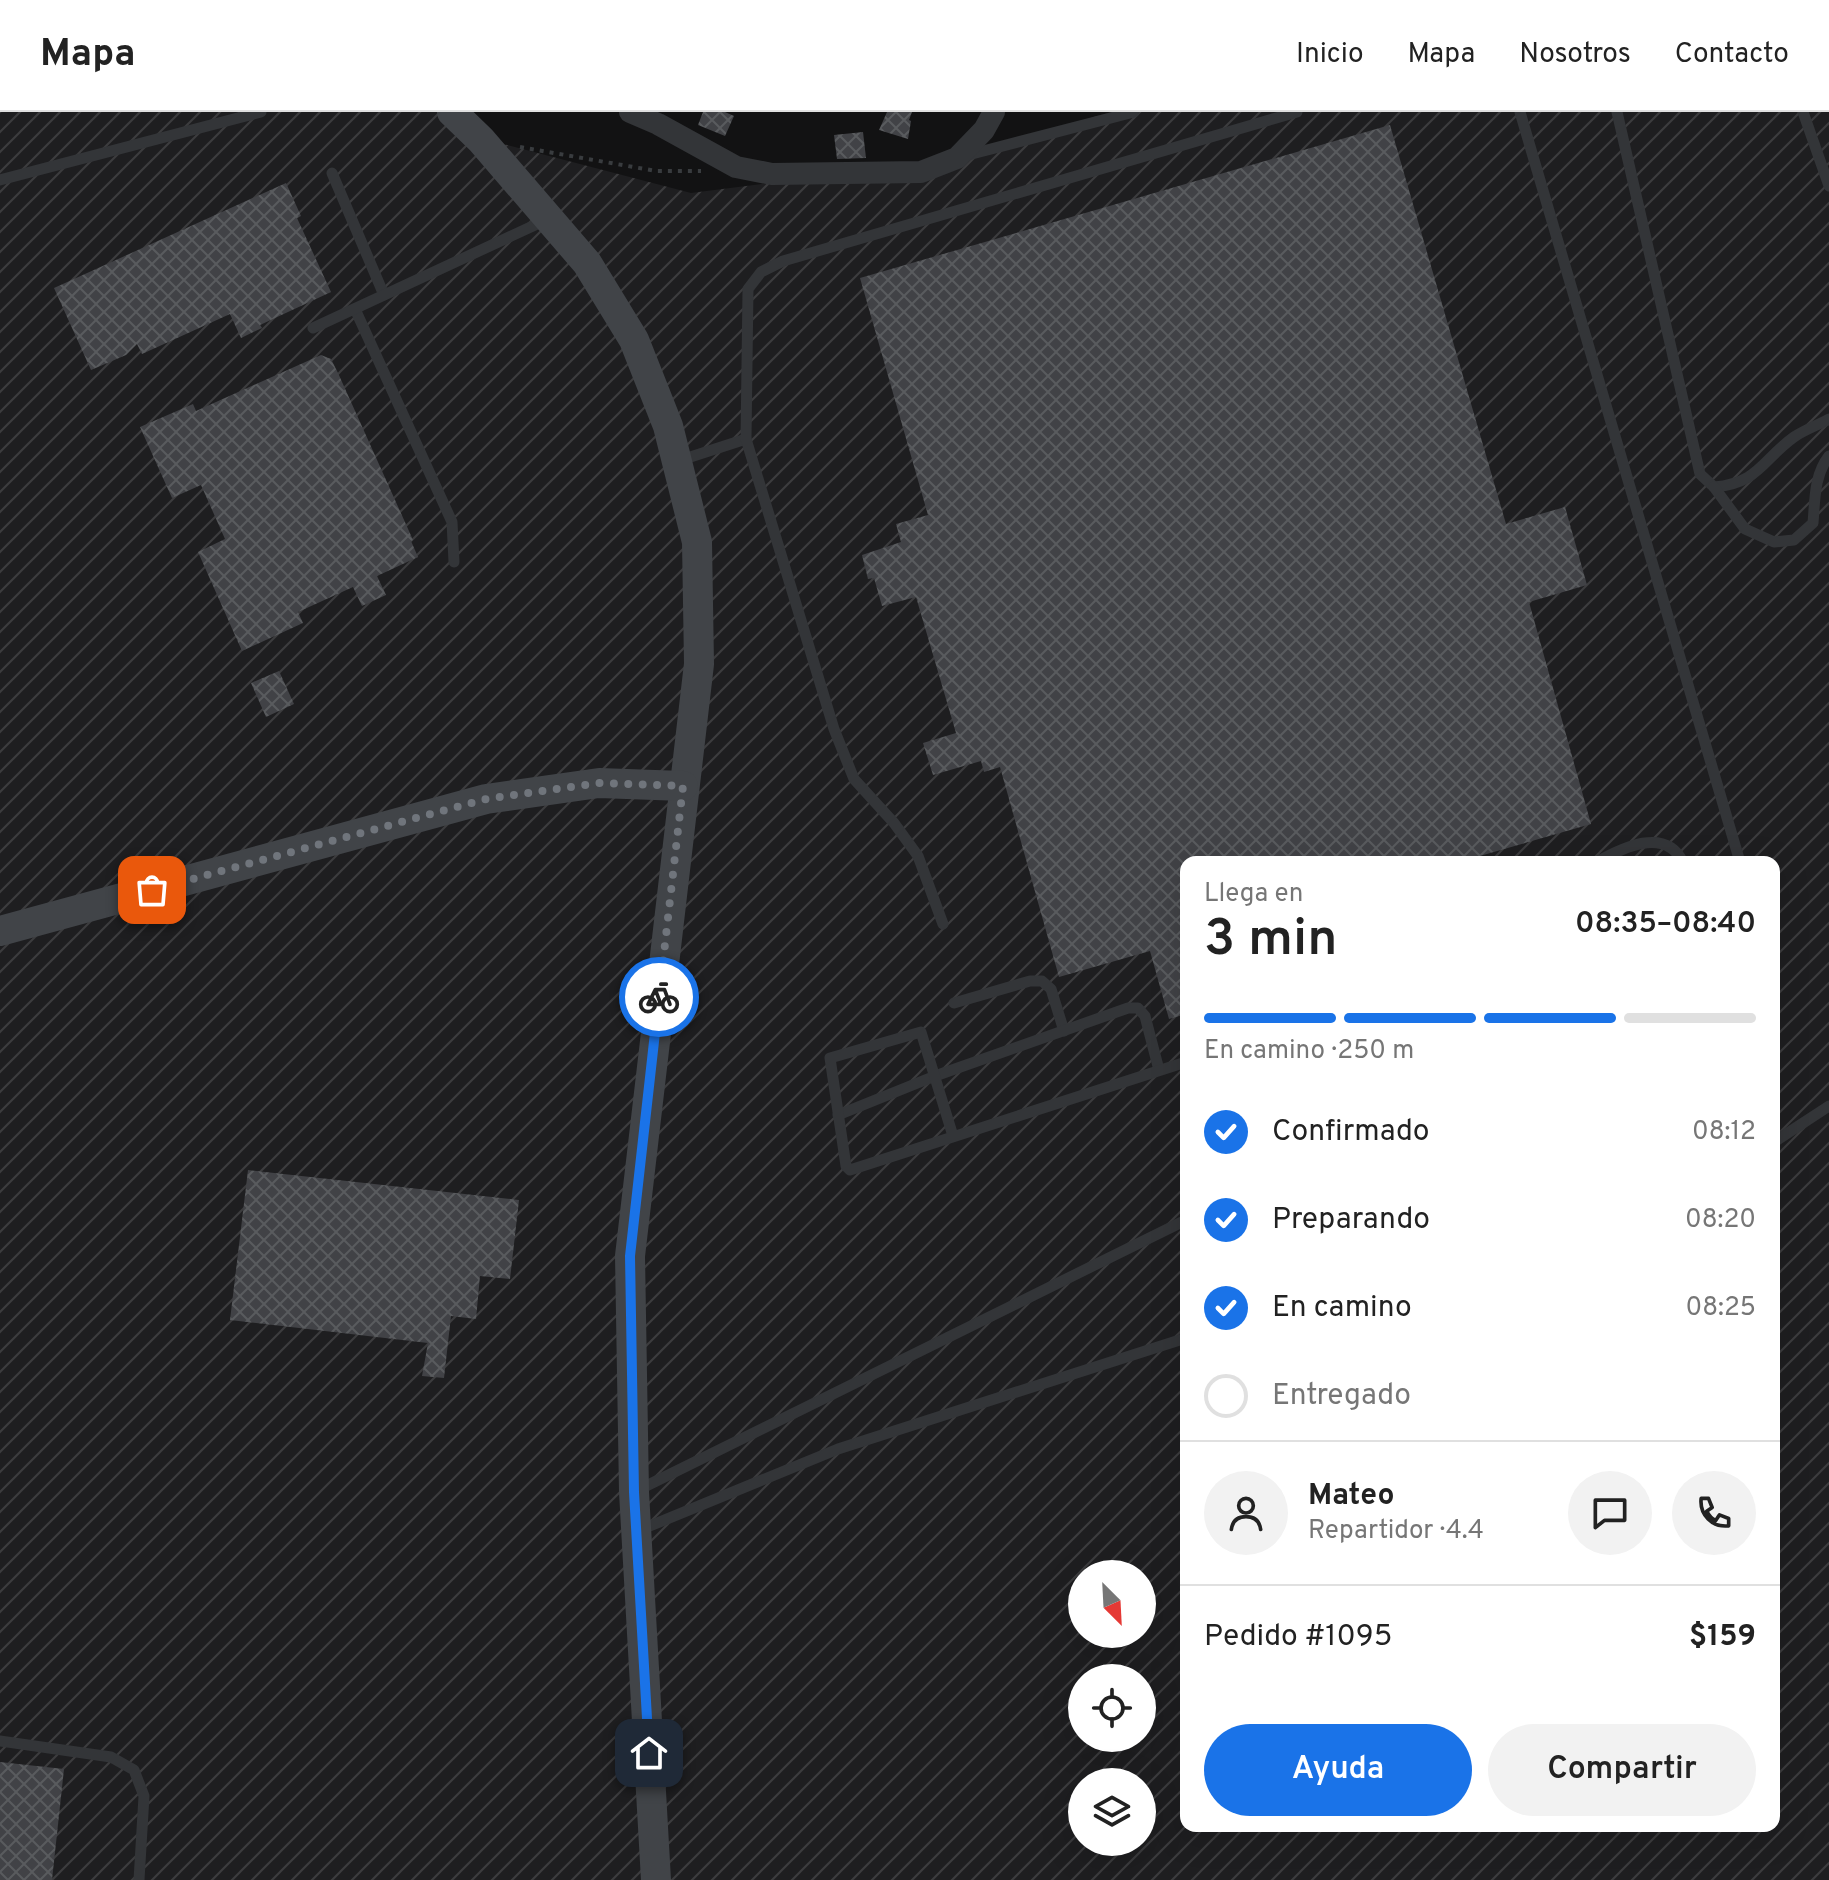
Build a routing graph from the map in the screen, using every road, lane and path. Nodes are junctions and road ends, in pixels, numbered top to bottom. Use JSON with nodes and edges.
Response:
{"nodes":[{"id":1,"x":261,"y":112,"type":"edge"},
{"id":2,"x":452,"y":112,"type":"edge"},
{"id":3,"x":630,"y":112,"type":"edge"},
{"id":4,"x":994,"y":112,"type":"edge"},
{"id":5,"x":1134,"y":112,"type":"edge"},
{"id":6,"x":1297,"y":112,"type":"edge"},
{"id":7,"x":1520,"y":112,"type":"edge"},
{"id":8,"x":1617,"y":112,"type":"edge"},
{"id":9,"x":1803,"y":112,"type":"edge"},
{"id":10,"x":660,"y":118,"type":"edge"},
{"id":11,"x":481,"y":140,"type":"junction"},
{"id":12,"x":957,"y":158,"type":"junction"},
{"id":13,"x":736,"y":167,"type":"junction"},
{"id":14,"x":332,"y":173,"type":"dead end"},
{"id":15,"x":0,"y":180,"type":"edge"},
{"id":16,"x":1829,"y":186,"type":"edge"},
{"id":17,"x":548,"y":218,"type":"junction"},
{"id":18,"x":384,"y":295,"type":"junction"},
{"id":19,"x":355,"y":309,"type":"junction"},
{"id":20,"x":313,"y":328,"type":"dead end"},
{"id":21,"x":1829,"y":419,"type":"edge"},
{"id":22,"x":746,"y":439,"type":"junction"},
{"id":23,"x":1829,"y":456,"type":"edge"},
{"id":24,"x":677,"y":461,"type":"junction"},
{"id":25,"x":1714,"y":487,"type":"junction"},
{"id":26,"x":454,"y":562,"type":"dead end"},
{"id":27,"x":683,"y":786,"type":"junction"},
{"id":28,"x":1608,"y":856,"type":"edge"},
{"id":29,"x":1680,"y":856,"type":"edge"},
{"id":30,"x":1738,"y":856,"type":"edge"},
{"id":31,"x":943,"y":924,"type":"dead end"},
{"id":32,"x":0,"y":931,"type":"edge"},
{"id":33,"x":954,"y":1003,"type":"dead end"},
{"id":34,"x":1064,"y":1031,"type":"junction"},
{"id":35,"x":1180,"y":1064,"type":"edge"},
{"id":36,"x":1159,"y":1070,"type":"junction"},
{"id":37,"x":935,"y":1076,"type":"junction"},
{"id":38,"x":1829,"y":1106,"type":"edge"},
{"id":39,"x":838,"y":1115,"type":"junction"},
{"id":40,"x":953,"y":1136,"type":"junction"},
{"id":41,"x":1780,"y":1138,"type":"edge"},
{"id":42,"x":1180,"y":1223,"type":"edge"},
{"id":43,"x":1180,"y":1340,"type":"edge"},
{"id":44,"x":634,"y":1492,"type":"junction"},
{"id":45,"x":636,"y":1532,"type":"junction"},
{"id":46,"x":0,"y":1741,"type":"edge"},
{"id":47,"x":139,"y":1880,"type":"edge"},
{"id":48,"x":656,"y":1880,"type":"edge"}],
"edges":[{"from":1,"to":15,"type":"lane"},
{"from":2,"to":11,"type":"street"},
{"from":3,"to":10,"type":"street"},
{"from":4,"to":12,"type":"street"},
{"from":5,"to":12,"type":"lane"},
{"from":6,"to":22,"type":"lane"},
{"from":7,"to":30,"type":"lane"},
{"from":8,"to":25,"type":"lane"},
{"from":9,"to":16,"type":"lane"},
{"from":10,"to":13,"type":"street"},
{"from":11,"to":13,"type":"path"},
{"from":11,"to":17,"type":"street"},
{"from":12,"to":13,"type":"street"},
{"from":14,"to":18,"type":"lane"},
{"from":17,"to":18,"type":"lane"},
{"from":17,"to":24,"type":"street"},
{"from":18,"to":19,"type":"lane"},
{"from":19,"to":20,"type":"lane"},
{"from":19,"to":26,"type":"lane"},
{"from":21,"to":25,"type":"lane"},
{"from":22,"to":24,"type":"lane"},
{"from":22,"to":31,"type":"lane"},
{"from":23,"to":25,"type":"lane"},
{"from":24,"to":27,"type":"street"},
{"from":27,"to":32,"type":"street"},
{"from":27,"to":44,"type":"street"},
{"from":28,"to":29,"type":"lane"},
{"from":33,"to":34,"type":"lane"},
{"from":34,"to":36,"type":"lane"},
{"from":34,"to":37,"type":"lane"},
{"from":35,"to":36,"type":"lane"},
{"from":36,"to":40,"type":"lane"},
{"from":37,"to":39,"type":"lane"},
{"from":37,"to":39,"type":"lane"},
{"from":37,"to":40,"type":"lane"},
{"from":38,"to":41,"type":"lane"},
{"from":39,"to":40,"type":"lane"},
{"from":42,"to":44,"type":"lane"},
{"from":43,"to":45,"type":"lane"},
{"from":44,"to":45,"type":"street"},
{"from":45,"to":48,"type":"street"},
{"from":46,"to":47,"type":"lane"}]}
